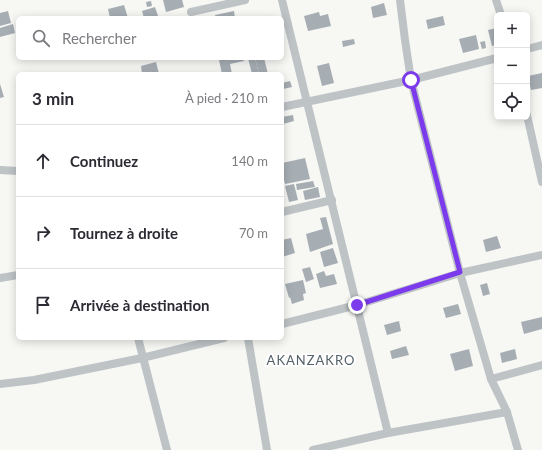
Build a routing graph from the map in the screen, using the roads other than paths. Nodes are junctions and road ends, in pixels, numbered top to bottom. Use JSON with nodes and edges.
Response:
{"nodes":[{"id":1,"x":245,"y":0,"type":"edge"},
{"id":2,"x":282,"y":0,"type":"edge"},
{"id":3,"x":400,"y":0,"type":"edge"},
{"id":4,"x":496,"y":0,"type":"edge"},
{"id":5,"x":191,"y":12,"type":"dead end"},
{"id":6,"x":500,"y":12,"type":"edge"},
{"id":7,"x":542,"y":45,"type":"edge"},
{"id":8,"x":530,"y":48,"type":"edge"},
{"id":9,"x":494,"y":59,"type":"edge"},
{"id":10,"x":411,"y":80,"type":"junction"},
{"id":11,"x":308,"y":102,"type":"junction"},
{"id":12,"x":284,"y":107,"type":"edge"},
{"id":13,"x":528,"y":120,"type":"edge"},
{"id":14,"x":0,"y":170,"type":"edge"},
{"id":15,"x":16,"y":171,"type":"edge"},
{"id":16,"x":542,"y":182,"type":"edge"},
{"id":17,"x":332,"y":200,"type":"junction"},
{"id":18,"x":284,"y":212,"type":"edge"},
{"id":19,"x":542,"y":255,"type":"edge"},
{"id":20,"x":460,"y":272,"type":"junction"},
{"id":21,"x":16,"y":275,"type":"edge"},
{"id":22,"x":0,"y":278,"type":"edge"},
{"id":23,"x":357,"y":305,"type":"junction"},
{"id":24,"x":284,"y":323,"type":"edge"},
{"id":25,"x":138,"y":340,"type":"edge"},
{"id":26,"x":216,"y":340,"type":"edge"},
{"id":27,"x":248,"y":340,"type":"edge"},
{"id":28,"x":142,"y":358,"type":"junction"},
{"id":29,"x":542,"y":365,"type":"edge"},
{"id":30,"x":491,"y":379,"type":"junction"},
{"id":31,"x":0,"y":384,"type":"edge"},
{"id":32,"x":507,"y":412,"type":"junction"},
{"id":33,"x":388,"y":433,"type":"junction"},
{"id":34,"x":168,"y":450,"type":"edge"},
{"id":35,"x":267,"y":450,"type":"edge"},
{"id":36,"x":313,"y":450,"type":"edge"},
{"id":37,"x":518,"y":450,"type":"edge"}],
"edges":[{"from":1,"to":5,"type":"street"},
{"from":2,"to":11,"type":"street"},
{"from":3,"to":10,"type":"street"},
{"from":4,"to":6,"type":"street"},
{"from":7,"to":8,"type":"street"},
{"from":9,"to":10,"type":"street"},
{"from":10,"to":11,"type":"street"},
{"from":10,"to":20,"type":"street"},
{"from":11,"to":12,"type":"street"},
{"from":11,"to":17,"type":"street"},
{"from":13,"to":16,"type":"street"},
{"from":14,"to":15,"type":"street"},
{"from":17,"to":18,"type":"street"},
{"from":17,"to":23,"type":"street"},
{"from":19,"to":20,"type":"street"},
{"from":20,"to":23,"type":"street"},
{"from":20,"to":30,"type":"street"},
{"from":21,"to":22,"type":"street"},
{"from":23,"to":24,"type":"street"},
{"from":23,"to":33,"type":"street"},
{"from":25,"to":28,"type":"street"},
{"from":26,"to":28,"type":"street"},
{"from":27,"to":35,"type":"street"},
{"from":28,"to":31,"type":"street"},
{"from":28,"to":34,"type":"street"},
{"from":29,"to":30,"type":"street"},
{"from":30,"to":32,"type":"street"},
{"from":32,"to":33,"type":"street"},
{"from":32,"to":37,"type":"street"},
{"from":33,"to":36,"type":"street"}]}
